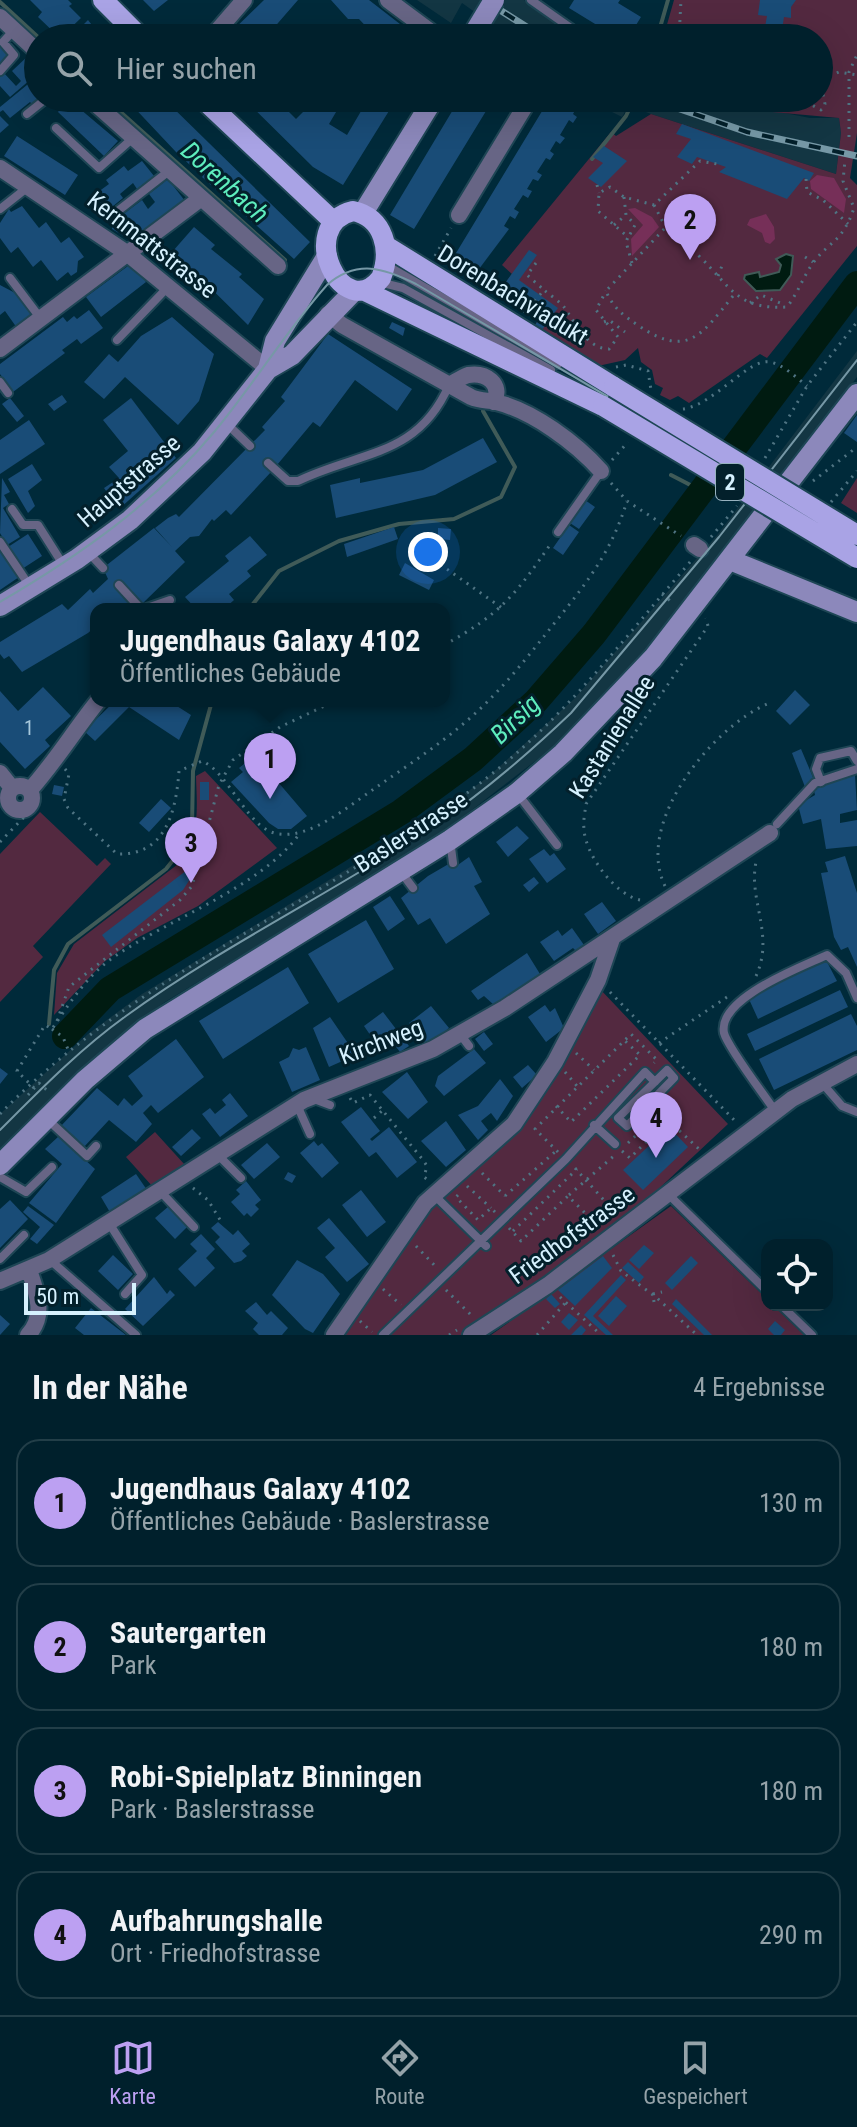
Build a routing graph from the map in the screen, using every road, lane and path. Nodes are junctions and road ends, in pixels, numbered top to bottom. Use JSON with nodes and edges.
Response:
{"nodes":[{"id":1,"x":103,"y":0,"type":"edge"},
{"id":2,"x":244,"y":0,"type":"edge"},
{"id":3,"x":388,"y":0,"type":"edge"},
{"id":4,"x":494,"y":0,"type":"edge"},
{"id":5,"x":531,"y":0,"type":"edge"},
{"id":6,"x":681,"y":0,"type":"edge"},
{"id":7,"x":0,"y":17,"type":"edge"},
{"id":8,"x":127,"y":24,"type":"edge"},
{"id":9,"x":223,"y":24,"type":"edge"},
{"id":10,"x":420,"y":24,"type":"edge"},
{"id":11,"x":479,"y":24,"type":"edge"},
{"id":12,"x":565,"y":24,"type":"edge"},
{"id":13,"x":680,"y":24,"type":"edge"},
{"id":14,"x":14,"y":30,"type":"junction"},
{"id":15,"x":24,"y":39,"type":"edge"},
{"id":16,"x":857,"y":55,"type":"edge"},
{"id":17,"x":0,"y":71,"type":"edge"},
{"id":18,"x":849,"y":72,"type":"junction"},
{"id":19,"x":833,"y":75,"type":"edge"},
{"id":20,"x":857,"y":75,"type":"edge"},
{"id":21,"x":849,"y":91,"type":"junction"},
{"id":22,"x":857,"y":95,"type":"edge"},
{"id":23,"x":30,"y":112,"type":"edge"},
{"id":24,"x":104,"y":112,"type":"edge"},
{"id":25,"x":217,"y":112,"type":"edge"},
{"id":26,"x":425,"y":112,"type":"edge"},
{"id":27,"x":522,"y":112,"type":"edge"},
{"id":28,"x":27,"y":114,"type":"dead end"},
{"id":29,"x":56,"y":128,"type":"dead end"},
{"id":30,"x":849,"y":137,"type":"dead end"},
{"id":31,"x":133,"y":138,"type":"junction"},
{"id":32,"x":845,"y":160,"type":"dead end"},
{"id":33,"x":717,"y":164,"type":"dead end"},
{"id":34,"x":0,"y":168,"type":"edge"},
{"id":35,"x":169,"y":171,"type":"junction"},
{"id":36,"x":806,"y":179,"type":"dead end"},
{"id":37,"x":597,"y":185,"type":"dead end"},
{"id":38,"x":28,"y":186,"type":"junction"},
{"id":39,"x":599,"y":193,"type":"junction"},
{"id":40,"x":639,"y":193,"type":"dead end"},
{"id":41,"x":624,"y":197,"type":"junction"},
{"id":42,"x":200,"y":199,"type":"junction"},
{"id":43,"x":637,"y":200,"type":"junction"},
{"id":44,"x":654,"y":205,"type":"junction"},
{"id":45,"x":0,"y":209,"type":"edge"},
{"id":46,"x":363,"y":213,"type":"junction"},
{"id":47,"x":114,"y":214,"type":"dead end"},
{"id":48,"x":459,"y":215,"type":"joint"},
{"id":49,"x":626,"y":215,"type":"junction"},
{"id":50,"x":334,"y":222,"type":"junction"},
{"id":51,"x":848,"y":224,"type":"junction"},
{"id":52,"x":613,"y":226,"type":"junction"},
{"id":53,"x":666,"y":227,"type":"junction"},
{"id":54,"x":628,"y":237,"type":"junction"},
{"id":55,"x":691,"y":240,"type":"dead end"},
{"id":56,"x":687,"y":245,"type":"junction"},
{"id":57,"x":128,"y":254,"type":"junction"},
{"id":58,"x":327,"y":256,"type":"junction"},
{"id":59,"x":805,"y":257,"type":"dead end"},
{"id":60,"x":433,"y":260,"type":"dead end"},
{"id":61,"x":813,"y":262,"type":"junction"},
{"id":62,"x":536,"y":263,"type":"dead end"},
{"id":63,"x":632,"y":263,"type":"junction"},
{"id":64,"x":723,"y":263,"type":"dead end"},
{"id":65,"x":278,"y":266,"type":"dead end"},
{"id":66,"x":373,"y":275,"type":"junction"},
{"id":67,"x":718,"y":276,"type":"junction"},
{"id":68,"x":10,"y":278,"type":"dead end"},
{"id":69,"x":168,"y":286,"type":"junction"},
{"id":70,"x":544,"y":290,"type":"junction"},
{"id":71,"x":606,"y":291,"type":"junction"},
{"id":72,"x":733,"y":296,"type":"junction"},
{"id":73,"x":750,"y":303,"type":"junction"},
{"id":74,"x":787,"y":307,"type":"junction"},
{"id":75,"x":524,"y":313,"type":"dead end"},
{"id":76,"x":328,"y":314,"type":"junction"},
{"id":77,"x":41,"y":319,"type":"junction"},
{"id":78,"x":604,"y":322,"type":"junction"},
{"id":79,"x":857,"y":322,"type":"edge"},
{"id":80,"x":625,"y":332,"type":"dead end"},
{"id":81,"x":117,"y":340,"type":"dead end"},
{"id":82,"x":0,"y":349,"type":"edge"},
{"id":83,"x":268,"y":369,"type":"junction"},
{"id":84,"x":0,"y":382,"type":"edge"},
{"id":85,"x":449,"y":385,"type":"junction"},
{"id":86,"x":807,"y":386,"type":"junction"},
{"id":87,"x":8,"y":393,"type":"dead end"},
{"id":88,"x":857,"y":394,"type":"edge"},
{"id":89,"x":494,"y":402,"type":"junction"},
{"id":90,"x":681,"y":409,"type":"dead end"},
{"id":91,"x":227,"y":424,"type":"junction"},
{"id":92,"x":250,"y":446,"type":"dead end"},
{"id":93,"x":857,"y":447,"type":"edge"},
{"id":94,"x":268,"y":463,"type":"dead end"},
{"id":95,"x":762,"y":464,"type":"dead end"},
{"id":96,"x":601,"y":471,"type":"junction"},
{"id":97,"x":857,"y":471,"type":"edge"},
{"id":98,"x":801,"y":482,"type":"junction"},
{"id":99,"x":627,"y":501,"type":"junction"},
{"id":100,"x":739,"y":503,"type":"dead end"},
{"id":101,"x":829,"y":504,"type":"dead end"},
{"id":102,"x":12,"y":509,"type":"dead end"},
{"id":103,"x":558,"y":532,"type":"joint"},
{"id":104,"x":857,"y":535,"type":"edge"},
{"id":105,"x":0,"y":542,"type":"edge"},
{"id":106,"x":697,"y":547,"type":"junction"},
{"id":107,"x":87,"y":551,"type":"junction"},
{"id":108,"x":857,"y":558,"type":"edge"},
{"id":109,"x":434,"y":560,"type":"dead end"},
{"id":110,"x":730,"y":560,"type":"junction"},
{"id":111,"x":64,"y":567,"type":"junction"},
{"id":112,"x":103,"y":568,"type":"dead end"},
{"id":113,"x":119,"y":585,"type":"dead end"},
{"id":114,"x":31,"y":588,"type":"junction"},
{"id":115,"x":170,"y":600,"type":"dead end"},
{"id":116,"x":137,"y":603,"type":"edge"},
{"id":117,"x":161,"y":603,"type":"edge"},
{"id":118,"x":0,"y":606,"type":"edge"},
{"id":119,"x":502,"y":608,"type":"junction"},
{"id":120,"x":694,"y":608,"type":"junction"},
{"id":121,"x":857,"y":612,"type":"edge"},
{"id":122,"x":450,"y":641,"type":"edge"},
{"id":123,"x":767,"y":704,"type":"dead end"},
{"id":124,"x":94,"y":707,"type":"edge"},
{"id":125,"x":324,"y":707,"type":"edge"},
{"id":126,"x":56,"y":761,"type":"junction"},
{"id":127,"x":857,"y":761,"type":"edge"},
{"id":128,"x":857,"y":769,"type":"edge"},
{"id":129,"x":0,"y":773,"type":"edge"},
{"id":130,"x":221,"y":780,"type":"junction"},
{"id":131,"x":821,"y":782,"type":"junction"},
{"id":132,"x":58,"y":784,"type":"dead end"},
{"id":133,"x":66,"y":786,"type":"junction"},
{"id":134,"x":30,"y":790,"type":"junction"},
{"id":135,"x":517,"y":793,"type":"junction"},
{"id":136,"x":7,"y":796,"type":"edge"},
{"id":137,"x":23,"y":810,"type":"junction"},
{"id":138,"x":774,"y":828,"type":"joint"},
{"id":139,"x":300,"y":833,"type":"junction"},
{"id":140,"x":450,"y":840,"type":"junction"},
{"id":141,"x":0,"y":842,"type":"edge"},
{"id":142,"x":557,"y":845,"type":"dead end"},
{"id":143,"x":759,"y":855,"type":"dead end"},
{"id":144,"x":453,"y":863,"type":"dead end"},
{"id":145,"x":670,"y":902,"type":"junction"},
{"id":146,"x":612,"y":939,"type":"junction"},
{"id":147,"x":752,"y":980,"type":"dead end"},
{"id":148,"x":730,"y":995,"type":"dead end"},
{"id":149,"x":614,"y":996,"type":"dead end"},
{"id":150,"x":857,"y":998,"type":"edge"},
{"id":151,"x":57,"y":1021,"type":"junction"},
{"id":152,"x":52,"y":1029,"type":"junction"},
{"id":153,"x":624,"y":1040,"type":"junction"},
{"id":154,"x":659,"y":1043,"type":"junction"},
{"id":155,"x":666,"y":1050,"type":"junction"},
{"id":156,"x":69,"y":1052,"type":"junction"},
{"id":157,"x":657,"y":1060,"type":"junction"},
{"id":158,"x":569,"y":1061,"type":"dead end"},
{"id":159,"x":857,"y":1064,"type":"edge"},
{"id":160,"x":561,"y":1068,"type":"dead end"},
{"id":161,"x":594,"y":1070,"type":"junction"},
{"id":162,"x":645,"y":1072,"type":"junction"},
{"id":163,"x":655,"y":1082,"type":"junction"},
{"id":164,"x":822,"y":1083,"type":"junction"},
{"id":165,"x":30,"y":1084,"type":"junction"},
{"id":166,"x":577,"y":1086,"type":"junction"},
{"id":167,"x":34,"y":1088,"type":"junction"},
{"id":168,"x":28,"y":1095,"type":"dead end"},
{"id":169,"x":357,"y":1099,"type":"dead end"},
{"id":170,"x":303,"y":1101,"type":"junction"},
{"id":171,"x":330,"y":1105,"type":"dead end"},
{"id":172,"x":556,"y":1106,"type":"junction"},
{"id":173,"x":46,"y":1110,"type":"junction"},
{"id":174,"x":382,"y":1111,"type":"junction"},
{"id":175,"x":775,"y":1112,"type":"junction"},
{"id":176,"x":857,"y":1112,"type":"edge"},
{"id":177,"x":640,"y":1113,"type":"junction"},
{"id":178,"x":0,"y":1114,"type":"edge"},
{"id":179,"x":374,"y":1118,"type":"dead end"},
{"id":180,"x":618,"y":1118,"type":"junction"},
{"id":181,"x":529,"y":1125,"type":"dead end"},
{"id":182,"x":594,"y":1125,"type":"junction"},
{"id":183,"x":535,"y":1129,"type":"junction"},
{"id":184,"x":747,"y":1133,"type":"junction"},
{"id":185,"x":310,"y":1134,"type":"dead end"},
{"id":186,"x":603,"y":1134,"type":"junction"},
{"id":187,"x":96,"y":1146,"type":"dead end"},
{"id":188,"x":618,"y":1147,"type":"junction"},
{"id":189,"x":556,"y":1150,"type":"junction"},
{"id":190,"x":217,"y":1154,"type":"junction"},
{"id":191,"x":566,"y":1159,"type":"junction"},
{"id":192,"x":711,"y":1161,"type":"junction"},
{"id":193,"x":492,"y":1163,"type":"dead end"},
{"id":194,"x":0,"y":1165,"type":"edge"},
{"id":195,"x":52,"y":1167,"type":"dead end"},
{"id":196,"x":577,"y":1169,"type":"junction"},
{"id":197,"x":482,"y":1173,"type":"junction"},
{"id":198,"x":183,"y":1176,"type":"junction"},
{"id":199,"x":0,"y":1177,"type":"edge"},
{"id":200,"x":241,"y":1178,"type":"dead end"},
{"id":201,"x":585,"y":1179,"type":"junction"},
{"id":202,"x":467,"y":1186,"type":"junction"},
{"id":203,"x":159,"y":1191,"type":"junction"},
{"id":204,"x":439,"y":1191,"type":"junction"},
{"id":205,"x":668,"y":1194,"type":"junction"},
{"id":206,"x":568,"y":1196,"type":"junction"},
{"id":207,"x":491,"y":1208,"type":"junction"},
{"id":208,"x":502,"y":1220,"type":"junction"},
{"id":209,"x":108,"y":1223,"type":"junction"},
{"id":210,"x":222,"y":1223,"type":"dead end"},
{"id":211,"x":595,"y":1223,"type":"junction"},
{"id":212,"x":194,"y":1227,"type":"dead end"},
{"id":213,"x":512,"y":1231,"type":"junction"},
{"id":214,"x":24,"y":1235,"type":"dead end"},
{"id":215,"x":407,"y":1237,"type":"dead end"},
{"id":216,"x":604,"y":1242,"type":"junction"},
{"id":217,"x":483,"y":1243,"type":"junction"},
{"id":218,"x":565,"y":1253,"type":"dead end"},
{"id":219,"x":0,"y":1259,"type":"edge"},
{"id":220,"x":49,"y":1260,"type":"junction"},
{"id":221,"x":29,"y":1270,"type":"junction"},
{"id":222,"x":441,"y":1278,"type":"junction"},
{"id":223,"x":0,"y":1281,"type":"edge"},
{"id":224,"x":378,"y":1283,"type":"dead end"},
{"id":225,"x":548,"y":1285,"type":"junction"},
{"id":226,"x":761,"y":1285,"type":"edge"},
{"id":227,"x":643,"y":1288,"type":"junction"},
{"id":228,"x":640,"y":1292,"type":"dead end"},
{"id":229,"x":662,"y":1292,"type":"dead end"},
{"id":230,"x":125,"y":1294,"type":"dead end"},
{"id":231,"x":653,"y":1294,"type":"junction"},
{"id":232,"x":566,"y":1302,"type":"junction"},
{"id":233,"x":654,"y":1302,"type":"dead end"},
{"id":234,"x":787,"y":1311,"type":"edge"},
{"id":235,"x":408,"y":1312,"type":"junction"},
{"id":236,"x":469,"y":1327,"type":"edge"},
{"id":237,"x":28,"y":1335,"type":"edge"},
{"id":238,"x":136,"y":1335,"type":"edge"},
{"id":239,"x":334,"y":1335,"type":"edge"},
{"id":240,"x":383,"y":1335,"type":"edge"},
{"id":241,"x":449,"y":1335,"type":"edge"},
{"id":242,"x":537,"y":1335,"type":"edge"},
{"id":243,"x":600,"y":1335,"type":"edge"},
{"id":244,"x":697,"y":1335,"type":"edge"},
{"id":245,"x":812,"y":1335,"type":"edge"}],
"edges":[{"from":1,"to":8,"type":"main road"},
{"from":2,"to":9,"type":"street"},
{"from":3,"to":10,"type":"street"},
{"from":4,"to":11,"type":"main road","bridge":true},
{"from":5,"to":12,"type":"lane"},
{"from":6,"to":13,"type":"path"},
{"from":7,"to":14,"type":"street"},
{"from":14,"to":15,"type":"street"},
{"from":14,"to":17,"type":"lane"},
{"from":16,"to":18,"type":"path"},
{"from":18,"to":19,"type":"path"},
{"from":18,"to":20,"type":"path"},
{"from":18,"to":21,"type":"path"},
{"from":21,"to":22,"type":"path"},
{"from":21,"to":30,"type":"path"},
{"from":23,"to":28,"type":"lane"},
{"from":24,"to":31,"type":"street"},
{"from":25,"to":50,"type":"main road"},
{"from":26,"to":46,"type":"main road"},
{"from":27,"to":48,"type":"street"},
{"from":29,"to":31,"type":"lane"},
{"from":31,"to":35,"type":"street"},
{"from":32,"to":51,"type":"path"},
{"from":33,"to":44,"type":"path"},
{"from":34,"to":38,"type":"street","name":"Kernmattstrasse"},
{"from":35,"to":42,"type":"street"},
{"from":35,"to":47,"type":"lane"},
{"from":36,"to":51,"type":"path"},
{"from":37,"to":39,"type":"path"},
{"from":38,"to":45,"type":"lane"},
{"from":38,"to":57,"type":"street","name":"Kernmattstrasse"},
{"from":39,"to":41,"type":"path"},
{"from":39,"to":52,"type":"path"},
{"from":40,"to":43,"type":"path"},
{"from":41,"to":43,"type":"path"},
{"from":41,"to":49,"type":"path"},
{"from":42,"to":57,"type":"street"},
{"from":42,"to":65,"type":"street"},
{"from":43,"to":44,"type":"path"},
{"from":44,"to":53,"type":"path"},
{"from":46,"to":50,"type":"main road"},
{"from":46,"to":66,"type":"main road"},
{"from":48,"to":60,"type":"path"},
{"from":49,"to":52,"type":"path"},
{"from":49,"to":54,"type":"path"},
{"from":50,"to":58,"type":"main road"},
{"from":51,"to":61,"type":"path"},
{"from":52,"to":54,"type":"path"},
{"from":53,"to":56,"type":"path"},
{"from":53,"to":63,"type":"path"},
{"from":54,"to":63,"type":"path"},
{"from":55,"to":56,"type":"path"},
{"from":56,"to":67,"type":"path"},
{"from":57,"to":69,"type":"street","name":"Kernmattstrasse"},
{"from":57,"to":77,"type":"street"},
{"from":58,"to":66,"type":"main road"},
{"from":58,"to":83,"type":"main road","name":"Hauptstrasse"},
{"from":59,"to":61,"type":"path"},
{"from":61,"to":74,"type":"path"},
{"from":62,"to":70,"type":"path"},
{"from":63,"to":71,"type":"path"},
{"from":64,"to":67,"type":"path"},
{"from":66,"to":76,"type":"main road","name":"Hauptstrasse"},
{"from":66,"to":104,"type":"main road","name":"Dorenbachviadukt","number":"2","bridge":true},
{"from":66,"to":108,"type":"main road","number":"2","bridge":true},
{"from":67,"to":72,"type":"path"},
{"from":68,"to":77,"type":"lane"},
{"from":69,"to":81,"type":"lane"},
{"from":69,"to":83,"type":"street","name":"Kernmattstrasse"},
{"from":70,"to":75,"type":"path"},
{"from":70,"to":78,"type":"path"},
{"from":71,"to":72,"type":"path"},
{"from":71,"to":78,"type":"path"},
{"from":72,"to":73,"type":"path"},
{"from":73,"to":74,"type":"path"},
{"from":73,"to":74,"type":"path"},
{"from":76,"to":83,"type":"main road","name":"Hauptstrasse"},
{"from":76,"to":85,"type":"street"},
{"from":77,"to":82,"type":"street"},
{"from":78,"to":80,"type":"path"},
{"from":79,"to":86,"type":"path"},
{"from":83,"to":91,"type":"main road","name":"Hauptstrasse"},
{"from":84,"to":87,"type":"lane"},
{"from":85,"to":89,"type":"street"},
{"from":85,"to":89,"type":"street"},
{"from":85,"to":94,"type":"lane"},
{"from":86,"to":90,"type":"path"},
{"from":86,"to":95,"type":"path"},
{"from":88,"to":98,"type":"main road","name":"Baslerstrasse"},
{"from":89,"to":96,"type":"street"},
{"from":91,"to":92,"type":"lane"},
{"from":91,"to":107,"type":"main road","name":"Hauptstrasse"},
{"from":93,"to":98,"type":"path"},
{"from":96,"to":99,"type":"path"},
{"from":96,"to":103,"type":"lane"},
{"from":97,"to":101,"type":"path"},
{"from":98,"to":110,"type":"main road","name":"Baslerstrasse"},
{"from":99,"to":106,"type":"path"},
{"from":99,"to":139,"type":"path"},
{"from":100,"to":106,"type":"path"},
{"from":102,"to":111,"type":"lane"},
{"from":103,"to":119,"type":"path"},
{"from":105,"to":114,"type":"lane"},
{"from":106,"to":156,"type":"path"},
{"from":107,"to":111,"type":"main road","name":"Hauptstrasse"},
{"from":107,"to":112,"type":"lane"},
{"from":109,"to":119,"type":"path"},
{"from":110,"to":120,"type":"main road","name":"Baslerstrasse"},
{"from":110,"to":121,"type":"main road"},
{"from":111,"to":114,"type":"main road","name":"Hauptstrasse"},
{"from":113,"to":116,"type":"lane"},
{"from":114,"to":118,"type":"main road","name":"Hauptstrasse"},
{"from":115,"to":117,"type":"lane"},
{"from":119,"to":122,"type":"path"},
{"from":120,"to":135,"type":"main road","name":"Baslerstrasse"},
{"from":120,"to":145,"type":"path","name":"Kastanienallee"},
{"from":123,"to":145,"type":"path"},
{"from":124,"to":126,"type":"street"},
{"from":125,"to":130,"type":"path"},
{"from":126,"to":133,"type":"path"},
{"from":126,"to":134,"type":"street"},
{"from":127,"to":131,"type":"lane"},
{"from":128,"to":131,"type":"lane"},
{"from":129,"to":136,"type":"street"},
{"from":130,"to":133,"type":"path"},
{"from":130,"to":139,"type":"path"},
{"from":130,"to":151,"type":"path"},
{"from":131,"to":138,"type":"lane"},
{"from":132,"to":133,"type":"path"},
{"from":134,"to":136,"type":"street"},
{"from":134,"to":137,"type":"street"},
{"from":135,"to":140,"type":"main road","name":"Baslerstrasse"},
{"from":135,"to":142,"type":"lane"},
{"from":136,"to":137,"type":"street"},
{"from":137,"to":141,"type":"path"},
{"from":138,"to":145,"type":"street","name":"Kirchweg"},
{"from":139,"to":151,"type":"path"},
{"from":140,"to":144,"type":"lane"},
{"from":140,"to":173,"type":"main road","name":"Baslerstrasse"},
{"from":143,"to":147,"type":"path"},
{"from":145,"to":146,"type":"street","name":"Kirchweg"},
{"from":146,"to":170,"type":"street","name":"Kirchweg"},
{"from":146,"to":204,"type":"street"},
{"from":148,"to":154,"type":"path"},
{"from":149,"to":154,"type":"path"},
{"from":150,"to":175,"type":"lane"},
{"from":151,"to":152,"type":"path"},
{"from":152,"to":156,"type":"path"},
{"from":152,"to":165,"type":"path"},
{"from":153,"to":157,"type":"path"},
{"from":153,"to":161,"type":"path"},
{"from":153,"to":172,"type":"path"},
{"from":154,"to":155,"type":"path"},
{"from":155,"to":157,"type":"path"},
{"from":155,"to":184,"type":"path"},
{"from":156,"to":165,"type":"path"},
{"from":157,"to":162,"type":"path"},
{"from":158,"to":161,"type":"path"},
{"from":159,"to":164,"type":"street","name":"Friedhofstrasse"},
{"from":160,"to":166,"type":"path"},
{"from":161,"to":166,"type":"path"},
{"from":162,"to":163,"type":"lane"},
{"from":162,"to":182,"type":"lane"},
{"from":163,"to":177,"type":"lane"},
{"from":163,"to":180,"type":"lane"},
{"from":164,"to":175,"type":"street","name":"Friedhofstrasse"},
{"from":164,"to":176,"type":"lane"},
{"from":165,"to":167,"type":"path"},
{"from":165,"to":178,"type":"path"},
{"from":166,"to":172,"type":"path"},
{"from":167,"to":168,"type":"path"},
{"from":167,"to":173,"type":"path"},
{"from":169,"to":174,"type":"path"},
{"from":170,"to":171,"type":"lane"},
{"from":170,"to":185,"type":"lane"},
{"from":170,"to":190,"type":"street","name":"Kirchweg"},
{"from":172,"to":183,"type":"path"},
{"from":173,"to":187,"type":"lane"},
{"from":173,"to":194,"type":"main road","name":"Baslerstrasse"},
{"from":174,"to":179,"type":"path"},
{"from":174,"to":204,"type":"path"},
{"from":175,"to":184,"type":"street","name":"Friedhofstrasse"},
{"from":177,"to":180,"type":"lane"},
{"from":177,"to":188,"type":"path"},
{"from":180,"to":186,"type":"lane"},
{"from":181,"to":183,"type":"path"},
{"from":182,"to":186,"type":"lane"},
{"from":182,"to":191,"type":"lane"},
{"from":183,"to":189,"type":"path"},
{"from":184,"to":192,"type":"street","name":"Friedhofstrasse"},
{"from":186,"to":188,"type":"lane"},
{"from":188,"to":192,"type":"path"},
{"from":188,"to":201,"type":"path"},
{"from":189,"to":191,"type":"path"},
{"from":189,"to":197,"type":"path"},
{"from":190,"to":198,"type":"street","name":"Kirchweg"},
{"from":190,"to":200,"type":"lane"},
{"from":191,"to":196,"type":"path"},
{"from":191,"to":208,"type":"lane"},
{"from":192,"to":205,"type":"street","name":"Friedhofstrasse"},
{"from":193,"to":197,"type":"path"},
{"from":195,"to":199,"type":"lane"},
{"from":196,"to":201,"type":"path"},
{"from":196,"to":213,"type":"path"},
{"from":197,"to":202,"type":"path"},
{"from":198,"to":203,"type":"street","name":"Kirchweg"},
{"from":198,"to":210,"type":"path"},
{"from":201,"to":206,"type":"path"},
{"from":201,"to":211,"type":"path"},
{"from":202,"to":207,"type":"path"},
{"from":202,"to":207,"type":"path"},
{"from":203,"to":209,"type":"street","name":"Kirchweg"},
{"from":203,"to":212,"type":"lane"},
{"from":204,"to":217,"type":"lane"},
{"from":204,"to":239,"type":"street"},
{"from":205,"to":216,"type":"street","name":"Friedhofstrasse"},
{"from":205,"to":226,"type":"lane"},
{"from":206,"to":211,"type":"path"},
{"from":206,"to":213,"type":"path"},
{"from":207,"to":208,"type":"path"},
{"from":208,"to":213,"type":"path"},
{"from":208,"to":217,"type":"lane"},
{"from":209,"to":220,"type":"street","name":"Kirchweg"},
{"from":209,"to":230,"type":"lane"},
{"from":211,"to":218,"type":"path"},
{"from":214,"to":219,"type":"lane"},
{"from":215,"to":222,"type":"path"},
{"from":216,"to":225,"type":"street","name":"Friedhofstrasse"},
{"from":216,"to":227,"type":"path"},
{"from":217,"to":222,"type":"lane"},
{"from":220,"to":221,"type":"street","name":"Kirchweg"},
{"from":220,"to":238,"type":"lane"},
{"from":221,"to":223,"type":"street","name":"Kirchweg"},
{"from":221,"to":237,"type":"street"},
{"from":222,"to":235,"type":"lane"},
{"from":222,"to":236,"type":"path"},
{"from":224,"to":235,"type":"path"},
{"from":225,"to":232,"type":"path"},
{"from":225,"to":236,"type":"street","name":"Friedhofstrasse"},
{"from":227,"to":228,"type":"path"},
{"from":227,"to":231,"type":"path"},
{"from":229,"to":231,"type":"path"},
{"from":231,"to":233,"type":"path"},
{"from":231,"to":244,"type":"path"},
{"from":232,"to":242,"type":"path"},
{"from":232,"to":243,"type":"path"},
{"from":234,"to":245,"type":"lane"},
{"from":235,"to":240,"type":"lane"},
{"from":236,"to":241,"type":"path"}]}
